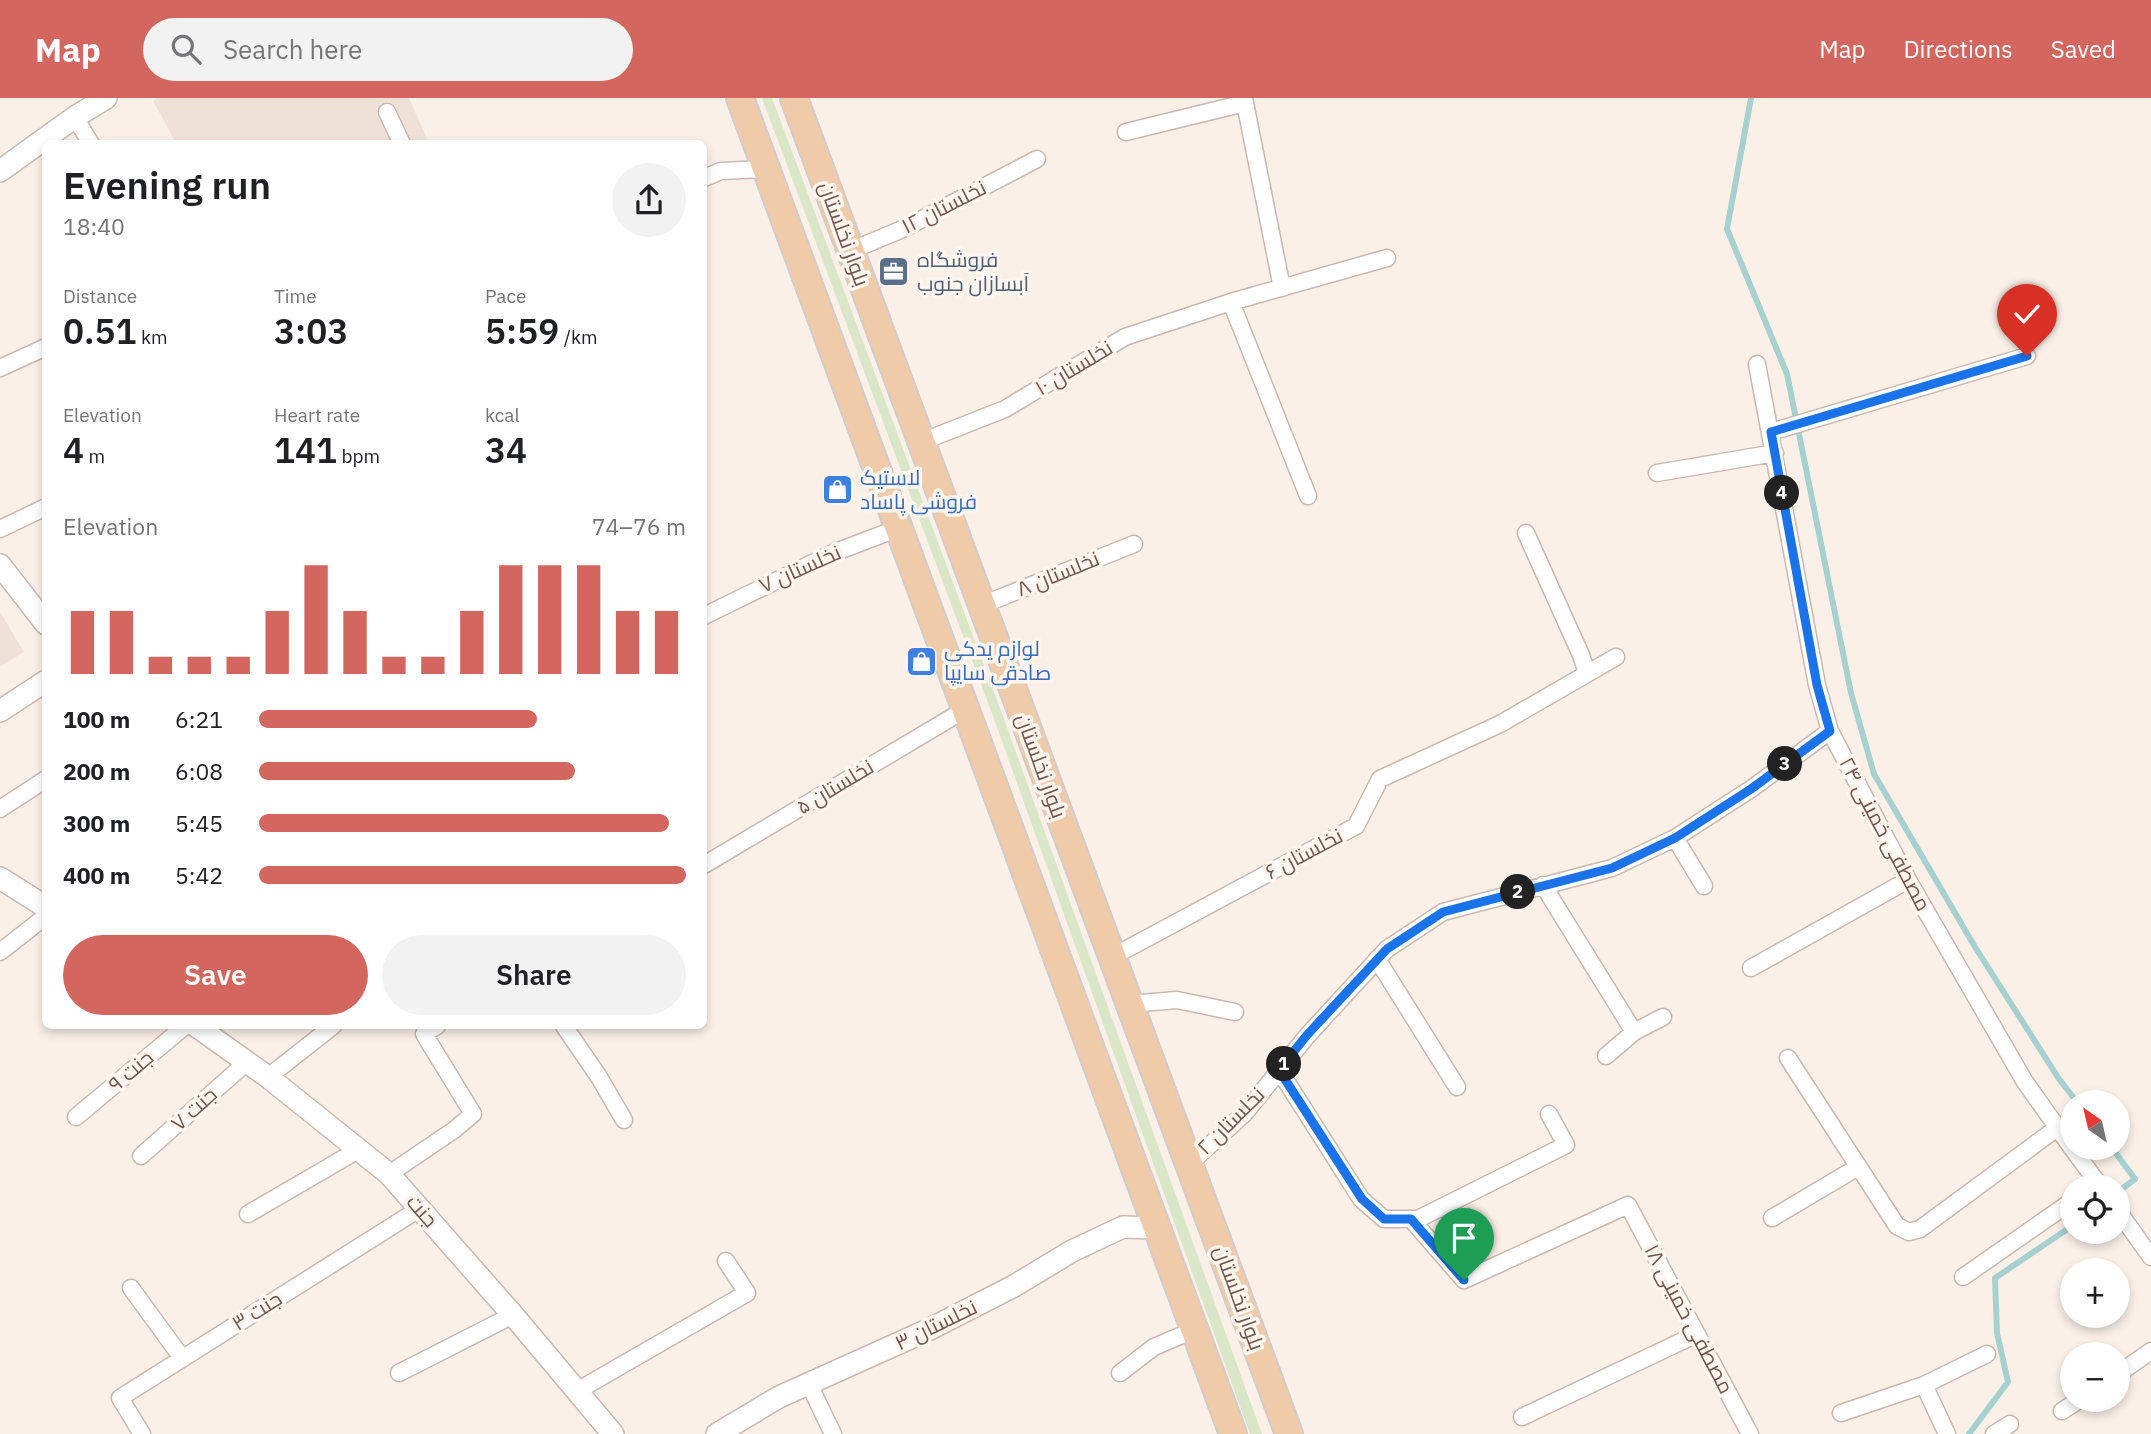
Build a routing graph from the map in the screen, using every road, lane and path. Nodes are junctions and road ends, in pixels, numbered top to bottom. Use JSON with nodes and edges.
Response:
{"nodes":[{"id":1,"x":106,"y":98,"type":"edge"},
{"id":2,"x":740,"y":98,"type":"edge"},
{"id":3,"x":794,"y":98,"type":"edge"},
{"id":4,"x":1244,"y":100,"type":"edge"},
{"id":5,"x":387,"y":112,"type":"dead end"},
{"id":6,"x":75,"y":117,"type":"junction"},
{"id":7,"x":1125,"y":132,"type":"dead end"},
{"id":8,"x":43,"y":140,"type":"edge"},
{"id":9,"x":89,"y":140,"type":"edge"},
{"id":10,"x":400,"y":140,"type":"edge"},
{"id":11,"x":42,"y":141,"type":"edge"},
{"id":12,"x":1037,"y":159,"type":"dead end"},
{"id":13,"x":766,"y":169,"type":"junction"},
{"id":14,"x":0,"y":171,"type":"edge"},
{"id":15,"x":707,"y":177,"type":"edge"},
{"id":16,"x":850,"y":251,"type":"junction"},
{"id":17,"x":1387,"y":258,"type":"dead end"},
{"id":18,"x":1282,"y":288,"type":"junction"},
{"id":19,"x":1231,"y":302,"type":"junction"},
{"id":20,"x":42,"y":348,"type":"edge"},
{"id":21,"x":2027,"y":356,"type":"dead end"},
{"id":22,"x":1757,"y":364,"type":"dead end"},
{"id":23,"x":0,"y":368,"type":"edge"},
{"id":24,"x":1771,"y":432,"type":"junction"},
{"id":25,"x":921,"y":442,"type":"junction"},
{"id":26,"x":1775,"y":453,"type":"junction"},
{"id":27,"x":1657,"y":473,"type":"dead end"},
{"id":28,"x":1308,"y":496,"type":"dead end"},
{"id":29,"x":42,"y":510,"type":"edge"},
{"id":30,"x":899,"y":528,"type":"junction"},
{"id":31,"x":0,"y":529,"type":"edge"},
{"id":32,"x":1526,"y":533,"type":"dead end"},
{"id":33,"x":1134,"y":544,"type":"dead end"},
{"id":34,"x":0,"y":565,"type":"edge"},
{"id":35,"x":982,"y":605,"type":"junction"},
{"id":36,"x":707,"y":614,"type":"edge"},
{"id":37,"x":42,"y":620,"type":"edge"},
{"id":38,"x":1616,"y":657,"type":"dead end"},
{"id":39,"x":1587,"y":673,"type":"junction"},
{"id":40,"x":42,"y":684,"type":"edge"},
{"id":41,"x":966,"y":709,"type":"junction"},
{"id":42,"x":0,"y":711,"type":"edge"},
{"id":43,"x":1830,"y":731,"type":"junction"},
{"id":44,"x":42,"y":782,"type":"edge"},
{"id":45,"x":0,"y":810,"type":"edge"},
{"id":46,"x":1675,"y":838,"type":"junction"},
{"id":47,"x":707,"y":863,"type":"edge"},
{"id":48,"x":0,"y":877,"type":"edge"},
{"id":49,"x":1908,"y":880,"type":"junction"},
{"id":50,"x":1543,"y":886,"type":"junction"},
{"id":51,"x":1704,"y":886,"type":"dead end"},
{"id":52,"x":42,"y":903,"type":"edge"},
{"id":53,"x":42,"y":919,"type":"edge"},
{"id":54,"x":0,"y":953,"type":"edge"},
{"id":55,"x":1112,"y":957,"type":"junction"},
{"id":56,"x":1377,"y":959,"type":"junction"},
{"id":57,"x":1751,"y":968,"type":"dead end"},
{"id":58,"x":1129,"y":1004,"type":"junction"},
{"id":59,"x":1235,"y":1012,"type":"dead end"},
{"id":60,"x":1663,"y":1017,"type":"dead end"},
{"id":61,"x":181,"y":1029,"type":"edge"},
{"id":62,"x":200,"y":1029,"type":"edge"},
{"id":63,"x":329,"y":1029,"type":"edge"},
{"id":64,"x":432,"y":1029,"type":"edge"},
{"id":65,"x":566,"y":1029,"type":"edge"},
{"id":66,"x":1634,"y":1032,"type":"junction"},
{"id":67,"x":1606,"y":1056,"type":"dead end"},
{"id":68,"x":1788,"y":1058,"type":"dead end"},
{"id":69,"x":247,"y":1062,"type":"junction"},
{"id":70,"x":1279,"y":1070,"type":"junction"},
{"id":71,"x":268,"y":1077,"type":"junction"},
{"id":72,"x":1457,"y":1087,"type":"dead end"},
{"id":73,"x":1549,"y":1114,"type":"dead end"},
{"id":74,"x":76,"y":1117,"type":"dead end"},
{"id":75,"x":624,"y":1120,"type":"dead end"},
{"id":76,"x":2057,"y":1128,"type":"junction"},
{"id":77,"x":2060,"y":1132,"type":"edge"},
{"id":78,"x":358,"y":1150,"type":"junction"},
{"id":79,"x":141,"y":1156,"type":"dead end"},
{"id":80,"x":1189,"y":1164,"type":"junction"},
{"id":81,"x":1858,"y":1167,"type":"junction"},
{"id":82,"x":389,"y":1174,"type":"junction"},
{"id":83,"x":419,"y":1209,"type":"junction"},
{"id":84,"x":2060,"y":1209,"type":"edge"},
{"id":85,"x":248,"y":1214,"type":"dead end"},
{"id":86,"x":1772,"y":1217,"type":"dead end"},
{"id":87,"x":1411,"y":1219,"type":"junction"},
{"id":88,"x":1157,"y":1228,"type":"junction"},
{"id":89,"x":2130,"y":1228,"type":"edge"},
{"id":90,"x":2151,"y":1257,"type":"edge"},
{"id":91,"x":726,"y":1261,"type":"dead end"},
{"id":92,"x":1964,"y":1277,"type":"dead end"},
{"id":93,"x":131,"y":1288,"type":"dead end"},
{"id":94,"x":513,"y":1315,"type":"junction"},
{"id":95,"x":1194,"y":1330,"type":"junction"},
{"id":96,"x":1697,"y":1335,"type":"junction"},
{"id":97,"x":2151,"y":1351,"type":"edge"},
{"id":98,"x":1987,"y":1354,"type":"dead end"},
{"id":99,"x":182,"y":1358,"type":"junction"},
{"id":100,"x":2130,"y":1366,"type":"edge"},
{"id":101,"x":399,"y":1373,"type":"dead end"},
{"id":102,"x":1120,"y":1373,"type":"dead end"},
{"id":103,"x":809,"y":1384,"type":"junction"},
{"id":104,"x":1924,"y":1385,"type":"junction"},
{"id":105,"x":577,"y":1391,"type":"junction"},
{"id":106,"x":1841,"y":1413,"type":"dead end"},
{"id":107,"x":1522,"y":1417,"type":"dead end"},
{"id":108,"x":2010,"y":1424,"type":"dead end"},
{"id":109,"x":139,"y":1428,"type":"edge"},
{"id":110,"x":613,"y":1434,"type":"edge"},
{"id":111,"x":717,"y":1434,"type":"edge"},
{"id":112,"x":833,"y":1434,"type":"edge"},
{"id":113,"x":1233,"y":1434,"type":"edge"},
{"id":114,"x":1289,"y":1434,"type":"edge"},
{"id":115,"x":1750,"y":1434,"type":"edge"},
{"id":116,"x":1947,"y":1434,"type":"edge"},
{"id":117,"x":1994,"y":1434,"type":"edge"}],
"edges":[{"from":1,"to":6,"type":"street"},
{"from":2,"to":13,"type":"main road"},
{"from":3,"to":16,"type":"main road","name":"بلوار نخلستان"},
{"from":4,"to":7,"type":"street"},
{"from":4,"to":18,"type":"street"},
{"from":5,"to":10,"type":"street"},
{"from":6,"to":8,"type":"street"},
{"from":6,"to":9,"type":"street"},
{"from":11,"to":14,"type":"street"},
{"from":12,"to":16,"type":"street","name":"نخلستان ۱۲"},
{"from":13,"to":15,"type":"street"},
{"from":13,"to":30,"type":"main road"},
{"from":16,"to":25,"type":"main road","name":"بلوار نخلستان"},
{"from":17,"to":18,"type":"street","name":"نخلستان ۱۰"},
{"from":18,"to":19,"type":"street","name":"نخلستان ۱۰"},
{"from":19,"to":25,"type":"street","name":"نخلستان ۱۰"},
{"from":19,"to":28,"type":"street"},
{"from":20,"to":23,"type":"street"},
{"from":21,"to":24,"type":"street"},
{"from":22,"to":24,"type":"street","name":"مصطفی خمینی ۲۴"},
{"from":24,"to":26,"type":"street","name":"مصطفی خمینی ۲۴"},
{"from":25,"to":35,"type":"main road","name":"بلوار نخلستان"},
{"from":26,"to":27,"type":"street"},
{"from":26,"to":43,"type":"street","name":"مصطفی خمینی ۲۴"},
{"from":29,"to":31,"type":"street"},
{"from":30,"to":36,"type":"street","name":"نخلستان ۷"},
{"from":30,"to":41,"type":"main road"},
{"from":32,"to":39,"type":"street"},
{"from":33,"to":35,"type":"street","name":"نخلستان ۸"},
{"from":34,"to":37,"type":"street"},
{"from":35,"to":55,"type":"main road","name":"بلوار نخلستان"},
{"from":38,"to":39,"type":"street","name":"نخلستان ۶"},
{"from":39,"to":55,"type":"street","name":"نخلستان ۶"},
{"from":40,"to":42,"type":"street"},
{"from":41,"to":47,"type":"street","name":"نخلستان ۵"},
{"from":41,"to":88,"type":"main road"},
{"from":43,"to":46,"type":"street","name":"نخلستان ۲"},
{"from":43,"to":49,"type":"street","name":"مصطفی خمینی ۲۴"},
{"from":44,"to":45,"type":"street"},
{"from":46,"to":50,"type":"street","name":"نخلستان ۲"},
{"from":46,"to":51,"type":"street"},
{"from":48,"to":52,"type":"street"},
{"from":49,"to":57,"type":"street"},
{"from":49,"to":76,"type":"street","name":"مصطفی خمینی ۲۴"},
{"from":50,"to":56,"type":"street","name":"نخلستان ۲"},
{"from":50,"to":66,"type":"street"},
{"from":53,"to":54,"type":"street"},
{"from":55,"to":58,"type":"main road","name":"بلوار نخلستان"},
{"from":56,"to":70,"type":"street","name":"نخلستان ۲"},
{"from":56,"to":72,"type":"street"},
{"from":58,"to":59,"type":"street"},
{"from":58,"to":80,"type":"main road","name":"بلوار نخلستان"},
{"from":60,"to":66,"type":"street"},
{"from":61,"to":74,"type":"street","name":"جنت ۹"},
{"from":62,"to":69,"type":"street","name":"جنت"},
{"from":63,"to":71,"type":"street"},
{"from":64,"to":82,"type":"street"},
{"from":65,"to":75,"type":"street"},
{"from":66,"to":67,"type":"street"},
{"from":68,"to":81,"type":"street"},
{"from":69,"to":71,"type":"street","name":"جنت"},
{"from":69,"to":79,"type":"street","name":"جنت ۷"},
{"from":70,"to":80,"type":"street","name":"نخلستان ۲"},
{"from":70,"to":87,"type":"street"},
{"from":71,"to":78,"type":"street","name":"جنت"},
{"from":73,"to":87,"type":"street"},
{"from":76,"to":77,"type":"street","name":"مصطفی خمینی ۲۴"},
{"from":76,"to":81,"type":"street"},
{"from":78,"to":82,"type":"street","name":"جنت"},
{"from":78,"to":85,"type":"street"},
{"from":80,"to":114,"type":"main road","name":"بلوار نخلستان"},
{"from":81,"to":86,"type":"street"},
{"from":82,"to":83,"type":"street","name":"جنت"},
{"from":83,"to":94,"type":"street","name":"جنت"},
{"from":83,"to":99,"type":"street","name":"جنت ۳"},
{"from":84,"to":92,"type":"street"},
{"from":87,"to":96,"type":"street","name":"مصطفی خمینی ۱۸"},
{"from":88,"to":95,"type":"main road"},
{"from":88,"to":103,"type":"street","name":"نخلستان ۳"},
{"from":89,"to":90,"type":"street"},
{"from":91,"to":105,"type":"street"},
{"from":93,"to":99,"type":"street"},
{"from":94,"to":101,"type":"street"},
{"from":94,"to":105,"type":"street","name":"جنت"},
{"from":95,"to":102,"type":"street"},
{"from":95,"to":113,"type":"main road"},
{"from":96,"to":107,"type":"street"},
{"from":96,"to":115,"type":"street","name":"مصطفی خمینی ۱۸"},
{"from":97,"to":100,"type":"street"},
{"from":98,"to":104,"type":"street"},
{"from":99,"to":109,"type":"street","name":"جنت ۳"},
{"from":103,"to":111,"type":"street","name":"نخلستان ۳"},
{"from":103,"to":112,"type":"street"},
{"from":104,"to":106,"type":"street"},
{"from":104,"to":116,"type":"street"},
{"from":105,"to":110,"type":"street","name":"جنت"},
{"from":108,"to":117,"type":"street"}]}
